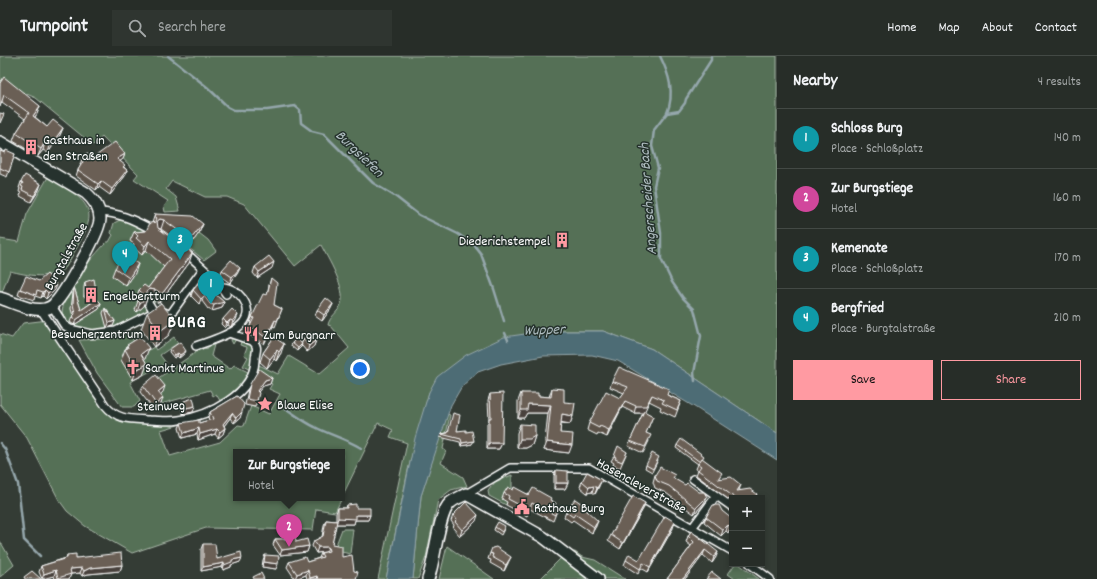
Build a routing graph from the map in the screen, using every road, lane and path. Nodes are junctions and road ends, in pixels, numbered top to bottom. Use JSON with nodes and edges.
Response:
{"nodes":[{"id":1,"x":0,"y":142,"type":"edge"},
{"id":2,"x":99,"y":212,"type":"junction"},
{"id":3,"x":149,"y":228,"type":"edge"},
{"id":4,"x":184,"y":251,"type":"edge"},
{"id":5,"x":203,"y":269,"type":"junction"},
{"id":6,"x":222,"y":287,"type":"junction"},
{"id":7,"x":226,"y":294,"type":"dead end"},
{"id":8,"x":0,"y":298,"type":"edge"},
{"id":9,"x":148,"y":302,"type":"edge"},
{"id":10,"x":52,"y":306,"type":"junction"},
{"id":11,"x":41,"y":310,"type":"junction"},
{"id":12,"x":154,"y":312,"type":"junction"},
{"id":13,"x":229,"y":333,"type":"junction"},
{"id":14,"x":196,"y":346,"type":"dead end"},
{"id":15,"x":693,"y":480,"type":"dead end"},
{"id":16,"x":466,"y":494,"type":"junction"},
{"id":17,"x":716,"y":496,"type":"junction"},
{"id":18,"x":729,"y":505,"type":"edge"},
{"id":19,"x":692,"y":528,"type":"junction"},
{"id":20,"x":729,"y":549,"type":"edge"},
{"id":21,"x":754,"y":567,"type":"edge"},
{"id":22,"x":428,"y":579,"type":"edge"},
{"id":23,"x":598,"y":579,"type":"edge"},
{"id":24,"x":770,"y":579,"type":"edge"}],
"edges":[{"from":1,"to":2,"type":"main road"},
{"from":2,"to":3,"type":"street"},
{"from":2,"to":10,"type":"main road","name":"Burgtalstraße"},
{"from":4,"to":5,"type":"street"},
{"from":5,"to":6,"type":"street"},
{"from":5,"to":12,"type":"street"},
{"from":6,"to":7,"type":"street"},
{"from":6,"to":13,"type":"street"},
{"from":8,"to":11,"type":"main road"},
{"from":9,"to":12,"type":"street"},
{"from":10,"to":11,"type":"main road","name":"Burgtalstraße"},
{"from":10,"to":12,"type":"street"},
{"from":11,"to":13,"type":"street","name":"Steinweg"},
{"from":13,"to":14,"type":"street"},
{"from":15,"to":17,"type":"street","name":"Hasencleverstraße"},
{"from":16,"to":19,"type":"street","name":"Hasencleverstraße"},
{"from":16,"to":22,"type":"main road"},
{"from":16,"to":23,"type":"main road"},
{"from":17,"to":18,"type":"street","name":"Hasencleverstraße"},
{"from":17,"to":19,"type":"street","name":"Hasencleverstraße"},
{"from":19,"to":20,"type":"street","name":"Hasencleverstraße"},
{"from":21,"to":24,"type":"street"}]}
